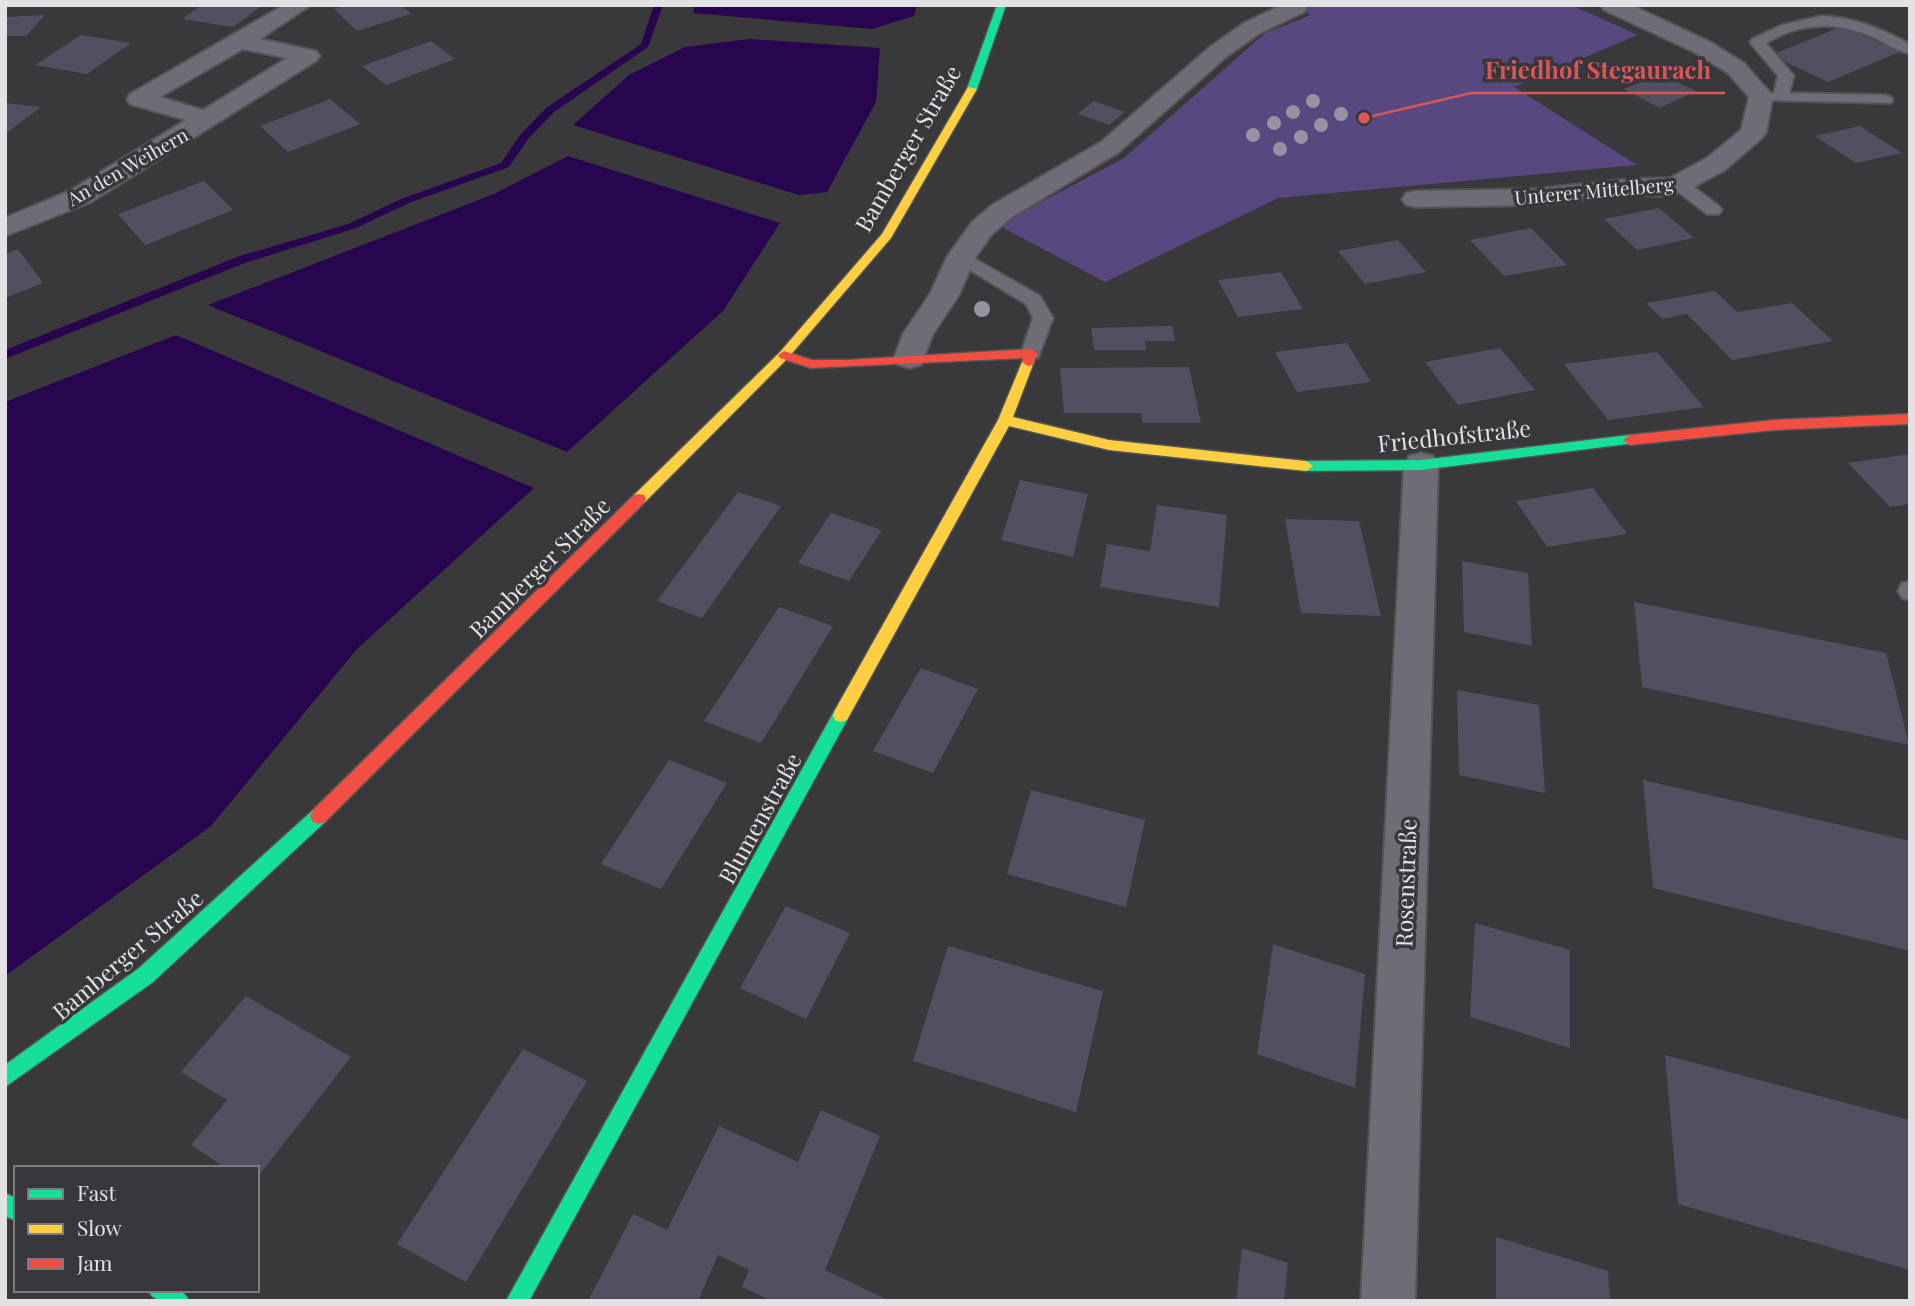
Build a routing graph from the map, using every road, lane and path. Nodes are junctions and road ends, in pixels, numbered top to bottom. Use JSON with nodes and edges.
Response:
{"nodes":[{"id":1,"x":300,"y":5,"type":"edge"},
{"id":2,"x":1002,"y":5,"type":"edge"},
{"id":3,"x":1612,"y":5,"type":"edge"},
{"id":4,"x":1296,"y":7,"type":"edge"},
{"id":5,"x":240,"y":41,"type":"junction"},
{"id":6,"x":1910,"y":50,"type":"edge"},
{"id":7,"x":1770,"y":97,"type":"junction"},
{"id":8,"x":1885,"y":100,"type":"dead end"},
{"id":9,"x":208,"y":119,"type":"junction"},
{"id":10,"x":1679,"y":184,"type":"junction"},
{"id":11,"x":1416,"y":200,"type":"dead end"},
{"id":12,"x":1713,"y":210,"type":"dead end"},
{"id":13,"x":5,"y":228,"type":"edge"},
{"id":14,"x":961,"y":257,"type":"junction"},
{"id":15,"x":1031,"y":353,"type":"junction"},
{"id":16,"x":784,"y":355,"type":"junction"},
{"id":17,"x":910,"y":358,"type":"junction"},
{"id":18,"x":1910,"y":419,"type":"edge"},
{"id":19,"x":1005,"y":420,"type":"junction"},
{"id":20,"x":1422,"y":465,"type":"junction"},
{"id":21,"x":5,"y":1077,"type":"edge"},
{"id":22,"x":162,"y":1292,"type":"edge"},
{"id":23,"x":178,"y":1301,"type":"edge"},
{"id":24,"x":517,"y":1301,"type":"edge"},
{"id":25,"x":1388,"y":1301,"type":"edge"}],
"edges":[{"from":1,"to":5,"type":"street","name":"An den Weihern"},
{"from":2,"to":16,"type":"street","name":"Bamberger Straße"},
{"from":3,"to":7,"type":"street"},
{"from":4,"to":14,"type":"street"},
{"from":5,"to":9,"type":"street","name":"An den Weihern"},
{"from":5,"to":9,"type":"street","name":"An den Weihern"},
{"from":6,"to":7,"type":"lane"},
{"from":7,"to":8,"type":"lane"},
{"from":7,"to":10,"type":"street","name":"Unterer Mittelberg"},
{"from":9,"to":13,"type":"street","name":"An den Weihern"},
{"from":10,"to":11,"type":"street","name":"Unterer Mittelberg"},
{"from":10,"to":12,"type":"lane"},
{"from":14,"to":15,"type":"lane"},
{"from":14,"to":17,"type":"street"},
{"from":15,"to":17,"type":"street"},
{"from":15,"to":19,"type":"street","name":"Blumenstraße"},
{"from":16,"to":17,"type":"street"},
{"from":16,"to":21,"type":"street","name":"Bamberger Straße"},
{"from":18,"to":20,"type":"street","name":"Friedhofstraße"},
{"from":19,"to":20,"type":"street","name":"Friedhofstraße"},
{"from":19,"to":24,"type":"street","name":"Blumenstraße"},
{"from":20,"to":25,"type":"street","name":"Rosenstraße"},
{"from":22,"to":23,"type":"street"}]}
